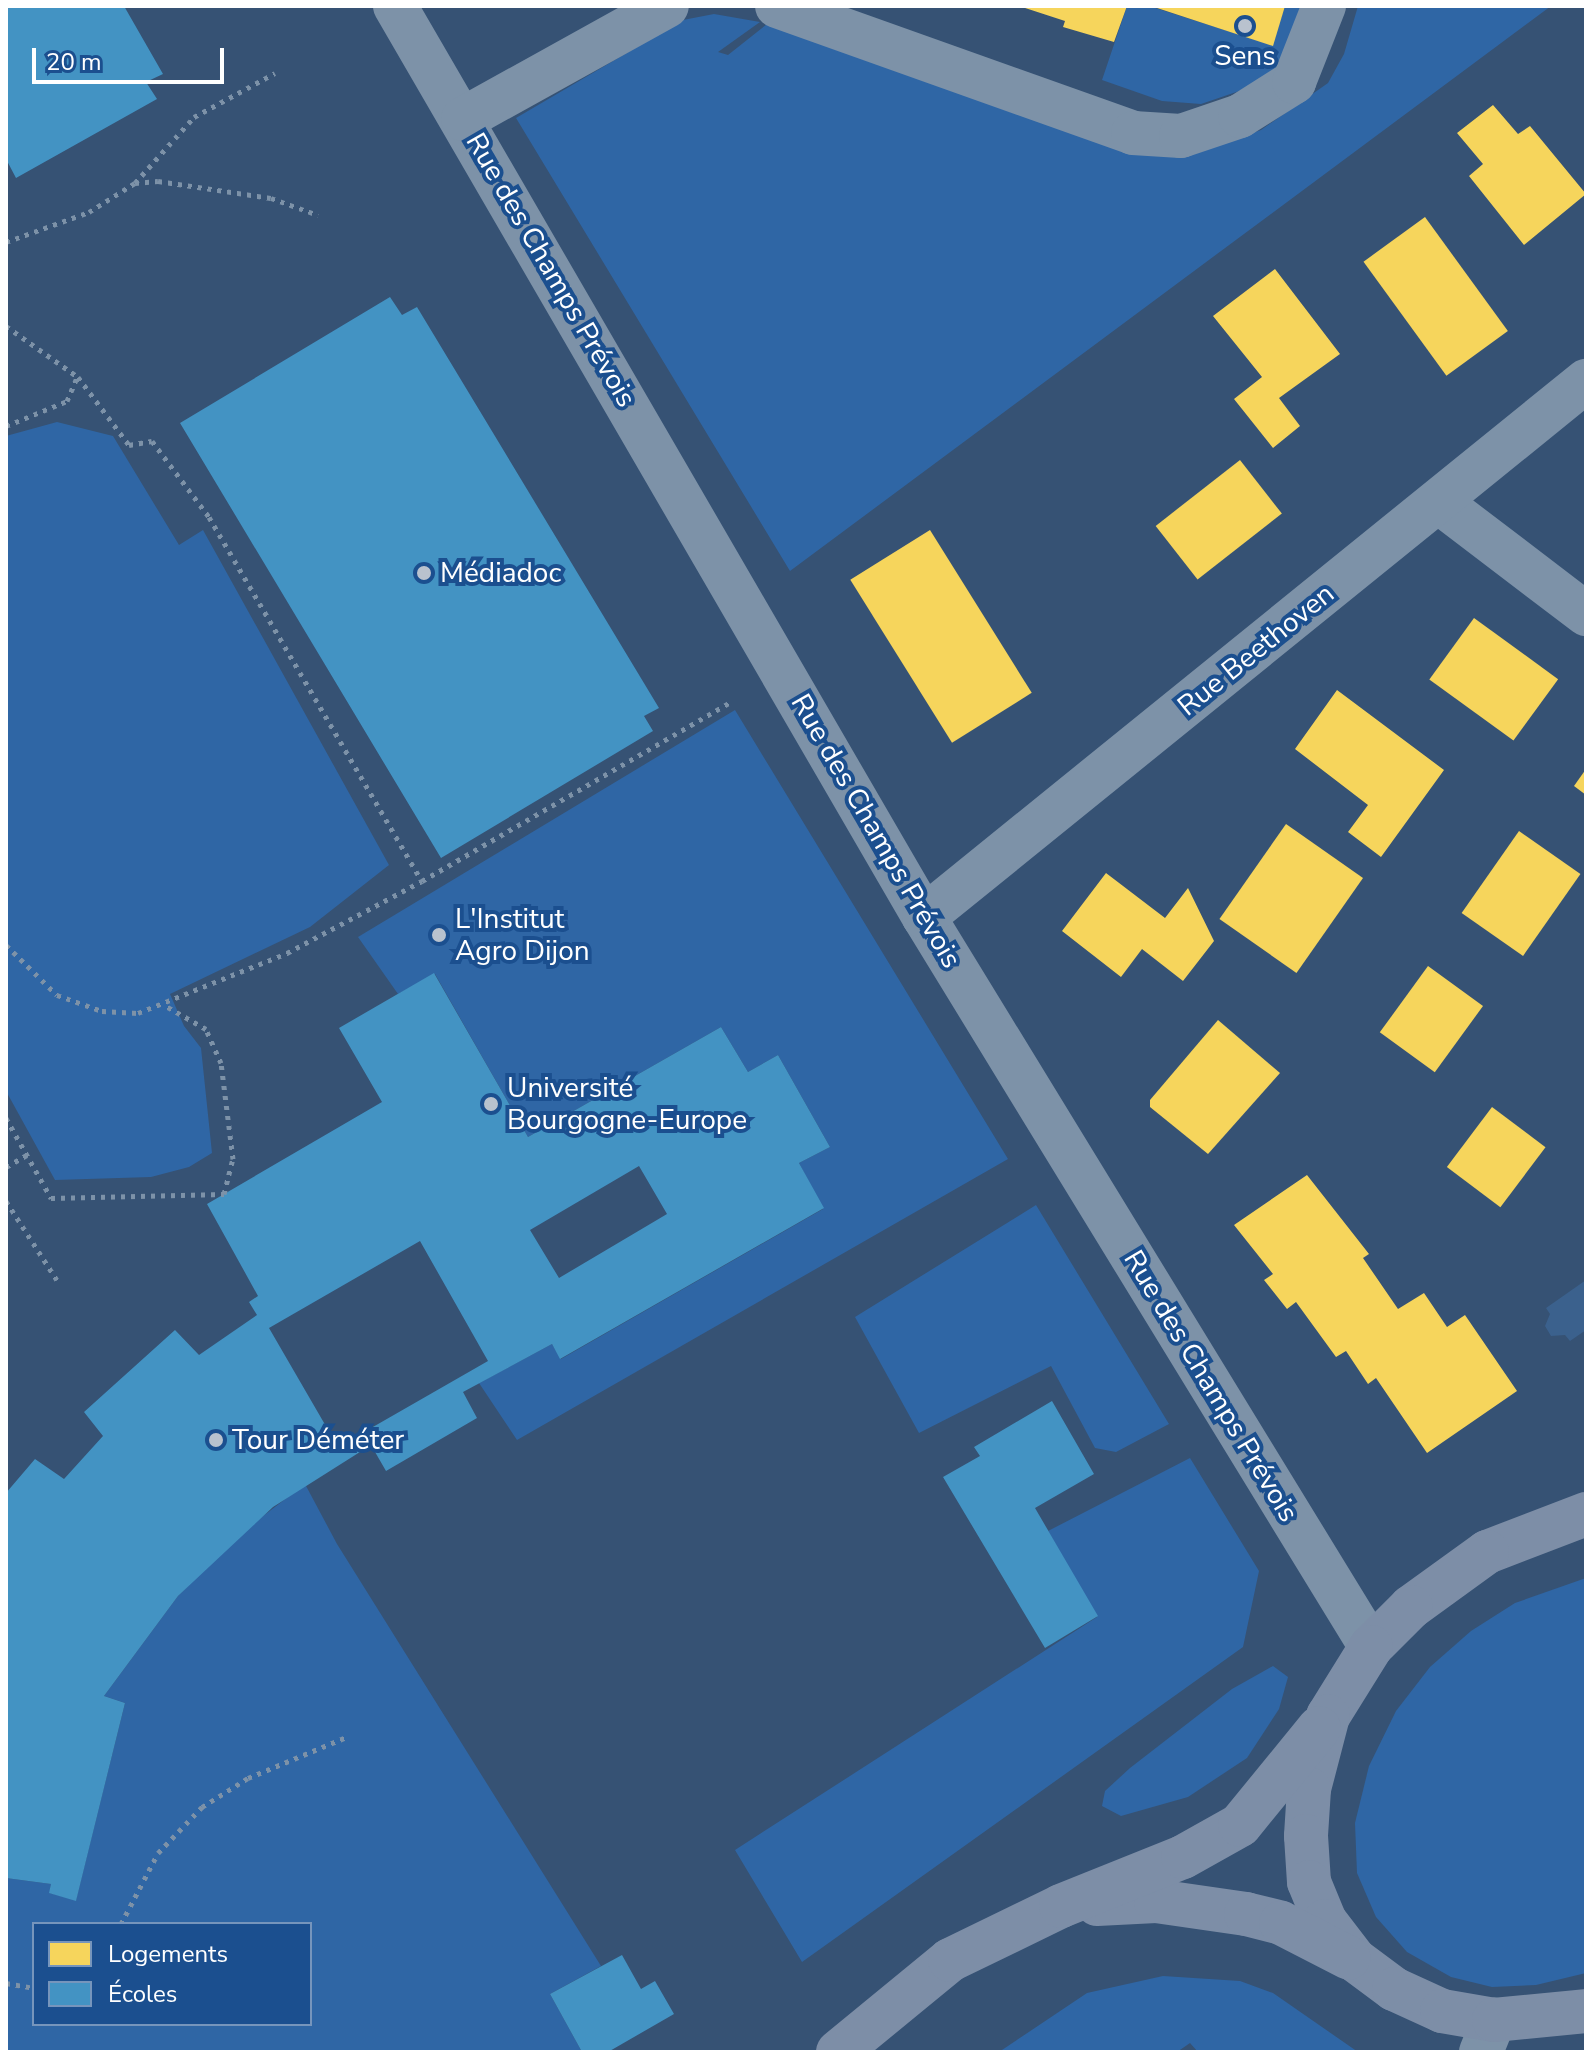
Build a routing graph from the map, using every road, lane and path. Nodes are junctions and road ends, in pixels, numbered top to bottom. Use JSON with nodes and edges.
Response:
{"nodes":[{"id":1,"x":395,"y":6,"type":"edge"},
{"id":2,"x":667,"y":6,"type":"edge"},
{"id":3,"x":777,"y":6,"type":"edge"},
{"id":4,"x":1324,"y":6,"type":"edge"},
{"id":5,"x":275,"y":73,"type":"dead end"},
{"id":6,"x":463,"y":119,"type":"junction"},
{"id":7,"x":135,"y":183,"type":"junction"},
{"id":8,"x":318,"y":215,"type":"dead end"},
{"id":9,"x":6,"y":242,"type":"edge"},
{"id":10,"x":6,"y":326,"type":"edge"},
{"id":11,"x":78,"y":377,"type":"junction"},
{"id":12,"x":1586,"y":381,"type":"edge"},
{"id":13,"x":6,"y":426,"type":"edge"},
{"id":14,"x":1439,"y":502,"type":"junction"},
{"id":15,"x":1586,"y":614,"type":"edge"},
{"id":16,"x":731,"y":702,"type":"dead end"},
{"id":17,"x":422,"y":881,"type":"junction"},
{"id":18,"x":924,"y":917,"type":"junction"},
{"id":19,"x":6,"y":945,"type":"edge"},
{"id":20,"x":166,"y":1006,"type":"junction"},
{"id":21,"x":6,"y":1118,"type":"edge"},
{"id":22,"x":27,"y":1155,"type":"junction"},
{"id":23,"x":6,"y":1167,"type":"edge"},
{"id":24,"x":6,"y":1201,"type":"edge"},
{"id":25,"x":57,"y":1280,"type":"dead end"},
{"id":26,"x":1586,"y":1514,"type":"edge"},
{"id":27,"x":1371,"y":1647,"type":"junction"},
{"id":28,"x":1328,"y":1716,"type":"junction"},
{"id":29,"x":349,"y":1736,"type":"dead end"},
{"id":30,"x":1061,"y":1906,"type":"junction"},
{"id":31,"x":122,"y":1922,"type":"edge"},
{"id":32,"x":1355,"y":1960,"type":"junction"},
{"id":33,"x":6,"y":1983,"type":"edge"},
{"id":34,"x":32,"y":1988,"type":"edge"},
{"id":35,"x":1586,"y":2011,"type":"edge"},
{"id":36,"x":1487,"y":2036,"type":"edge"},
{"id":37,"x":838,"y":2052,"type":"edge"}],
"edges":[{"from":1,"to":6,"type":"street","name":"Rue des Champs Prévois"},
{"from":2,"to":6,"type":"street"},
{"from":3,"to":4,"type":"street"},
{"from":5,"to":7,"type":"path"},
{"from":6,"to":18,"type":"street","name":"Rue des Champs Prévois"},
{"from":7,"to":8,"type":"path"},
{"from":7,"to":9,"type":"path"},
{"from":10,"to":11,"type":"path"},
{"from":11,"to":13,"type":"path"},
{"from":11,"to":17,"type":"path"},
{"from":12,"to":14,"type":"street","name":"Rue Beethoven"},
{"from":14,"to":15,"type":"street"},
{"from":14,"to":18,"type":"street","name":"Rue Beethoven"},
{"from":16,"to":17,"type":"path"},
{"from":17,"to":20,"type":"path"},
{"from":18,"to":27,"type":"street","name":"Rue des Champs Prévois"},
{"from":19,"to":20,"type":"path"},
{"from":20,"to":22,"type":"path"},
{"from":21,"to":22,"type":"path"},
{"from":22,"to":23,"type":"path"},
{"from":24,"to":25,"type":"path"},
{"from":26,"to":27,"type":"main road"},
{"from":27,"to":28,"type":"main road"},
{"from":28,"to":30,"type":"main road"},
{"from":28,"to":32,"type":"main road"},
{"from":29,"to":31,"type":"path"},
{"from":30,"to":32,"type":"main road"},
{"from":30,"to":37,"type":"main road"},
{"from":32,"to":36,"type":"main road"},
{"from":33,"to":34,"type":"path"},
{"from":35,"to":36,"type":"main road"}]}
